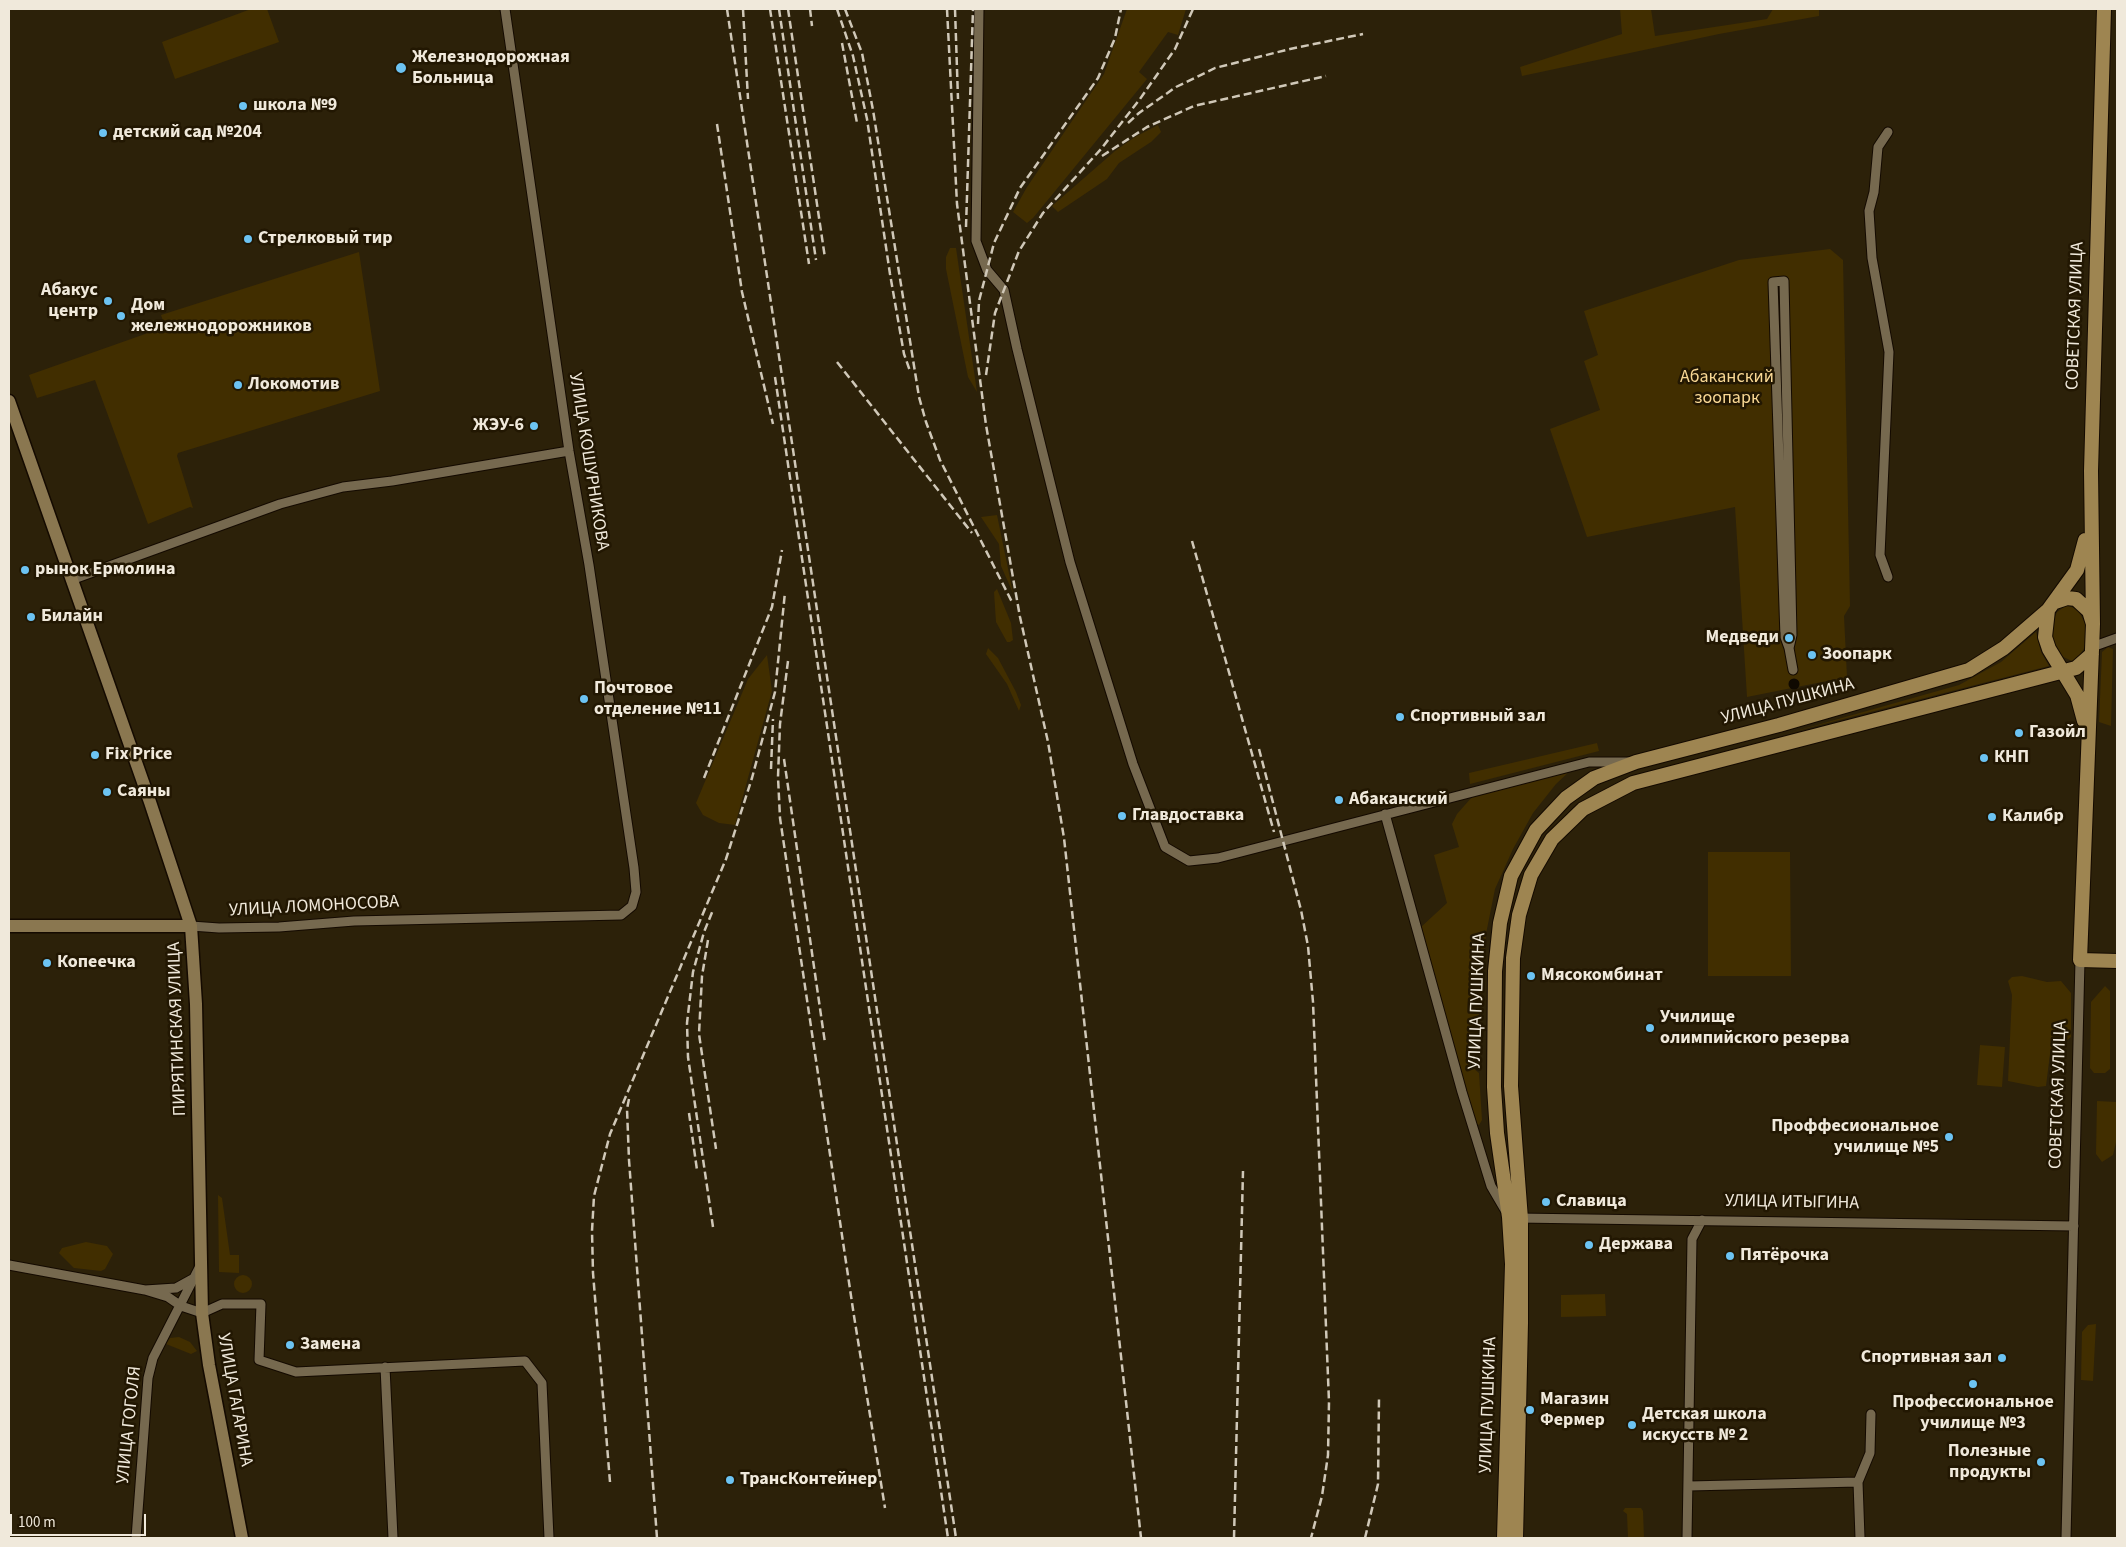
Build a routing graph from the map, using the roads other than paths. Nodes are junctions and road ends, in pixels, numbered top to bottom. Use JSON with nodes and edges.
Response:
{"nodes":[{"id":1,"x":505,"y":9,"type":"edge"},
{"id":2,"x":979,"y":9,"type":"edge"},
{"id":3,"x":2104,"y":9,"type":"edge"},
{"id":4,"x":1888,"y":132,"type":"dead end"},
{"id":5,"x":9,"y":401,"type":"edge"},
{"id":6,"x":569,"y":451,"type":"junction"},
{"id":7,"x":2091,"y":492,"type":"junction"},
{"id":8,"x":1888,"y":577,"type":"dead end"},
{"id":9,"x":71,"y":580,"type":"junction"},
{"id":10,"x":2052,"y":606,"type":"junction"},
{"id":11,"x":2092,"y":624,"type":"junction"},
{"id":12,"x":2117,"y":638,"type":"edge"},
{"id":13,"x":1789,"y":648,"type":"junction"},
{"id":14,"x":2092,"y":650,"type":"junction"},
{"id":15,"x":1792,"y":670,"type":"dead end"},
{"id":16,"x":2064,"y":672,"type":"junction"},
{"id":17,"x":2004,"y":687,"type":"junction"},
{"id":18,"x":2077,"y":695,"type":"junction"},
{"id":19,"x":2087,"y":757,"type":"junction"},
{"id":20,"x":1636,"y":762,"type":"junction"},
{"id":21,"x":1385,"y":814,"type":"junction"},
{"id":22,"x":621,"y":915,"type":"joint"},
{"id":23,"x":9,"y":926,"type":"edge"},
{"id":24,"x":191,"y":926,"type":"junction"},
{"id":25,"x":2080,"y":960,"type":"junction"},
{"id":26,"x":2117,"y":960,"type":"edge"},
{"id":27,"x":1515,"y":1218,"type":"junction"},
{"id":28,"x":1702,"y":1220,"type":"junction"},
{"id":29,"x":2074,"y":1226,"type":"junction"},
{"id":30,"x":9,"y":1265,"type":"edge"},
{"id":31,"x":198,"y":1272,"type":"junction"},
{"id":32,"x":144,"y":1290,"type":"junction"},
{"id":33,"x":181,"y":1306,"type":"junction"},
{"id":34,"x":202,"y":1312,"type":"junction"},
{"id":35,"x":385,"y":1367,"type":"junction"},
{"id":36,"x":1871,"y":1414,"type":"dead end"},
{"id":37,"x":1858,"y":1482,"type":"junction"},
{"id":38,"x":1689,"y":1486,"type":"junction"},
{"id":39,"x":136,"y":1538,"type":"edge"},
{"id":40,"x":242,"y":1538,"type":"edge"},
{"id":41,"x":393,"y":1538,"type":"edge"},
{"id":42,"x":549,"y":1538,"type":"edge"},
{"id":43,"x":1504,"y":1538,"type":"edge"},
{"id":44,"x":1516,"y":1538,"type":"edge"},
{"id":45,"x":1687,"y":1538,"type":"edge"},
{"id":46,"x":1860,"y":1538,"type":"edge"},
{"id":47,"x":2066,"y":1538,"type":"edge"}],
"edges":[{"from":1,"to":6,"type":"street","name":"УЛИЦА КОШУРНИКОВА"},
{"from":2,"to":21,"type":"street"},
{"from":3,"to":7,"type":"main road","name":"СОВЕТСКАЯ УЛИЦА"},
{"from":4,"to":8,"type":"street"},
{"from":5,"to":9,"type":"street","name":"ПИРЯТИНСКАЯ УЛИЦА"},
{"from":6,"to":9,"type":"street"},
{"from":6,"to":22,"type":"street","name":"УЛИЦА КОШУРНИКОВА"},
{"from":7,"to":10,"type":"main road","name":"УЛИЦА ПУШКИНА"},
{"from":7,"to":11,"type":"main road","name":"СОВЕТСКАЯ УЛИЦА"},
{"from":9,"to":24,"type":"street","name":"ПИРЯТИНСКАЯ УЛИЦА"},
{"from":10,"to":11,"type":"main road"},
{"from":10,"to":16,"type":"main road"},
{"from":10,"to":20,"type":"main road","name":"УЛИЦА ПУШКИНА"},
{"from":11,"to":14,"type":"main road"},
{"from":12,"to":14,"type":"street"},
{"from":13,"to":13,"type":"street"},
{"from":13,"to":15,"type":"street"},
{"from":14,"to":16,"type":"main road"},
{"from":14,"to":19,"type":"main road","name":"СОВЕТСКАЯ УЛИЦА"},
{"from":16,"to":17,"type":"main road","name":"УЛИЦА ПУШКИНА"},
{"from":16,"to":18,"type":"main road"},
{"from":17,"to":18,"type":"main road"},
{"from":17,"to":27,"type":"main road","name":"УЛИЦА ПУШКИНА"},
{"from":18,"to":19,"type":"main road"},
{"from":19,"to":25,"type":"main road","name":"СОВЕТСКАЯ УЛИЦА"},
{"from":20,"to":21,"type":"street"},
{"from":20,"to":27,"type":"main road","name":"УЛИЦА ПУШКИНА"},
{"from":21,"to":27,"type":"street"},
{"from":22,"to":24,"type":"street","name":"УЛИЦА ЛОМОНОСОВА"},
{"from":23,"to":24,"type":"street","name":"УЛИЦА ЛОМОНОСОВА"},
{"from":24,"to":31,"type":"street","name":"ПИРЯТИНСКАЯ УЛИЦА"},
{"from":25,"to":26,"type":"main road"},
{"from":25,"to":29,"type":"street","name":"СОВЕТСКАЯ УЛИЦА"},
{"from":27,"to":28,"type":"street","name":"УЛИЦА ИТЫГИНА"},
{"from":27,"to":43,"type":"main road","name":"УЛИЦА ПУШКИНА"},
{"from":27,"to":44,"type":"main road","name":"УЛИЦА ПУШКИНА"},
{"from":28,"to":29,"type":"street","name":"УЛИЦА ИТЫГИНА"},
{"from":28,"to":38,"type":"street"},
{"from":29,"to":47,"type":"street","name":"СОВЕТСКАЯ УЛИЦА"},
{"from":30,"to":32,"type":"street"},
{"from":31,"to":32,"type":"street"},
{"from":31,"to":33,"type":"street","name":"УЛИЦА ГОГОЛЯ"},
{"from":31,"to":34,"type":"street","name":"УЛИЦА ГАГАРИНА"},
{"from":32,"to":33,"type":"street"},
{"from":33,"to":34,"type":"street"},
{"from":33,"to":39,"type":"street","name":"УЛИЦА ГОГОЛЯ"},
{"from":34,"to":35,"type":"street"},
{"from":34,"to":40,"type":"street","name":"УЛИЦА ГАГАРИНА"},
{"from":35,"to":41,"type":"street"},
{"from":35,"to":42,"type":"street"},
{"from":36,"to":37,"type":"street"},
{"from":37,"to":38,"type":"street"},
{"from":37,"to":46,"type":"street"},
{"from":38,"to":45,"type":"street"}]}
